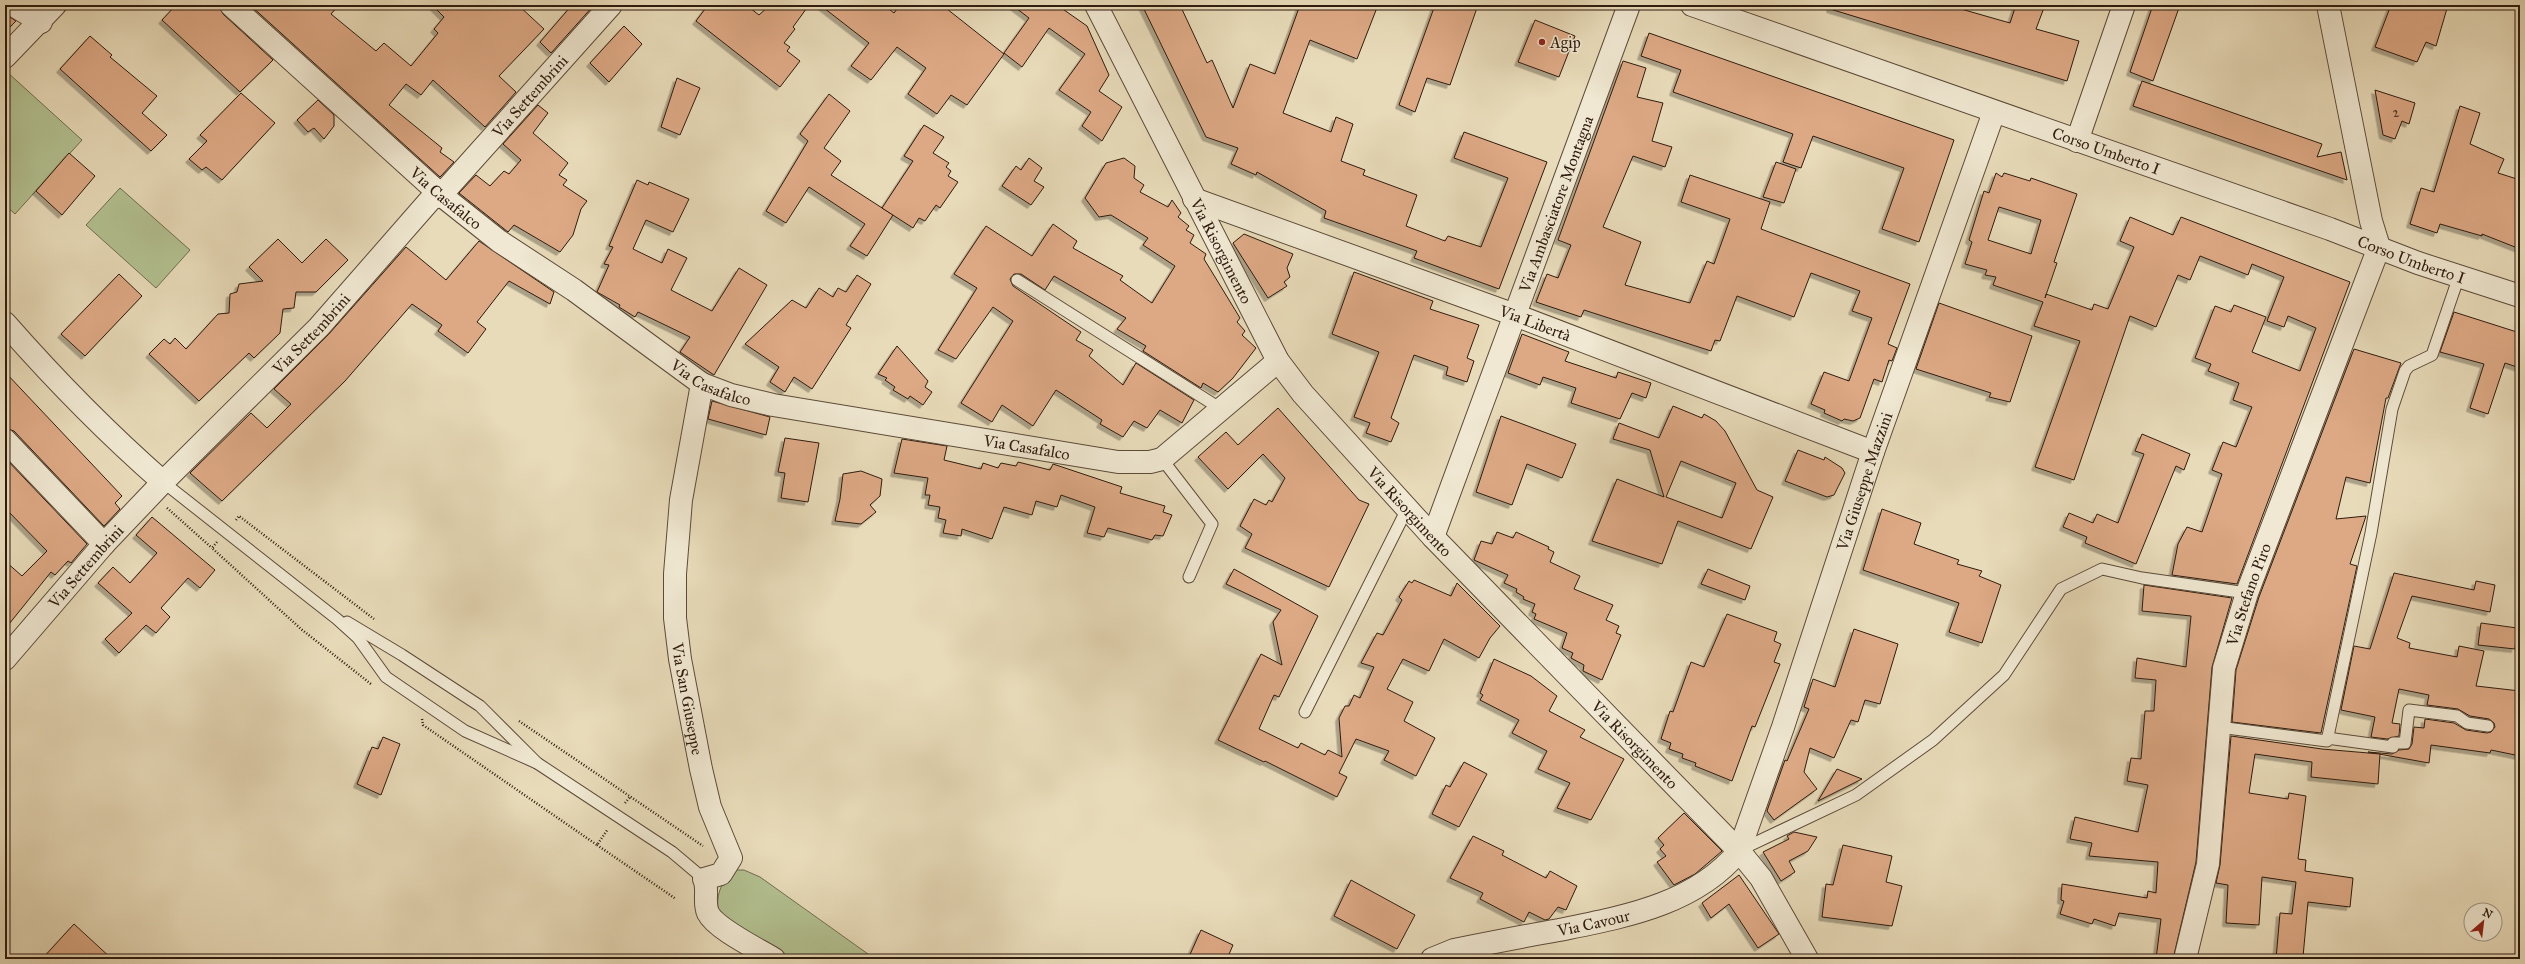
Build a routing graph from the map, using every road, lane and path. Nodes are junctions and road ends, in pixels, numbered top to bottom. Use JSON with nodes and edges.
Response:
{"nodes":[{"id":1,"x":13,"y":5,"type":"edge"},
{"id":2,"x":55,"y":5,"type":"edge"},
{"id":3,"x":231,"y":5,"type":"edge"},
{"id":4,"x":611,"y":5,"type":"edge"},
{"id":5,"x":1096,"y":5,"type":"edge"},
{"id":6,"x":1629,"y":5,"type":"edge"},
{"id":7,"x":1692,"y":5,"type":"edge"},
{"id":8,"x":2124,"y":5,"type":"edge"},
{"id":9,"x":2328,"y":5,"type":"edge"},
{"id":10,"x":41,"y":22,"type":"junction"},
{"id":11,"x":5,"y":57,"type":"edge"},
{"id":12,"x":1994,"y":112,"type":"junction"},
{"id":13,"x":2077,"y":141,"type":"junction"},
{"id":14,"x":441,"y":195,"type":"junction"},
{"id":15,"x":1194,"y":199,"type":"junction"},
{"id":16,"x":2379,"y":247,"type":"junction"},
{"id":17,"x":2459,"y":276,"type":"junction"},
{"id":18,"x":1017,"y":280,"type":"dead end"},
{"id":19,"x":2520,"y":296,"type":"edge"},
{"id":20,"x":1515,"y":314,"type":"junction"},
{"id":21,"x":5,"y":323,"type":"edge"},
{"id":22,"x":1278,"y":361,"type":"junction"},
{"id":23,"x":702,"y":384,"type":"junction"},
{"id":24,"x":1222,"y":409,"type":"junction"},
{"id":25,"x":5,"y":440,"type":"edge"},
{"id":26,"x":1873,"y":452,"type":"junction"},
{"id":27,"x":1162,"y":459,"type":"junction"},
{"id":28,"x":162,"y":482,"type":"junction"},
{"id":29,"x":1407,"y":509,"type":"junction"},
{"id":30,"x":1433,"y":537,"type":"junction"},
{"id":31,"x":104,"y":544,"type":"junction"},
{"id":32,"x":1188,"y":577,"type":"dead end"},
{"id":33,"x":2247,"y":593,"type":"junction"},
{"id":34,"x":337,"y":619,"type":"junction"},
{"id":35,"x":5,"y":659,"type":"edge"},
{"id":36,"x":1305,"y":712,"type":"dead end"},
{"id":37,"x":2488,"y":726,"type":"dead end"},
{"id":38,"x":2219,"y":727,"type":"junction"},
{"id":39,"x":2327,"y":738,"type":"junction"},
{"id":40,"x":537,"y":763,"type":"junction"},
{"id":41,"x":596,"y":845,"type":"dead end"},
{"id":42,"x":1739,"y":851,"type":"junction"},
{"id":43,"x":704,"y":879,"type":"junction"},
{"id":44,"x":676,"y":899,"type":"dead end"},
{"id":45,"x":774,"y":959,"type":"edge"},
{"id":46,"x":1432,"y":959,"type":"edge"},
{"id":47,"x":1807,"y":959,"type":"edge"},
{"id":48,"x":2184,"y":959,"type":"edge"}],
"edges":[{"from":1,"to":10,"type":"street"},
{"from":2,"to":10,"type":"street"},
{"from":3,"to":14,"type":"street","name":"Via Casafalco"},
{"from":4,"to":14,"type":"street","name":"Via Settembrini"},
{"from":5,"to":15,"type":"street","name":"Via Risorgimento"},
{"from":6,"to":20,"type":"street","name":"Via Ambasciatore Montagna"},
{"from":7,"to":12,"type":"street","name":"Corso Umberto I"},
{"from":8,"to":13,"type":"street"},
{"from":9,"to":16,"type":"street"},
{"from":10,"to":11,"type":"street"},
{"from":12,"to":13,"type":"street","name":"Corso Umberto I"},
{"from":12,"to":26,"type":"street","name":"Via Giuseppe Mazzini"},
{"from":13,"to":16,"type":"street","name":"Corso Umberto I"},
{"from":14,"to":23,"type":"street","name":"Via Casafalco"},
{"from":14,"to":28,"type":"street","name":"Via Settembrini"},
{"from":15,"to":20,"type":"street","name":"Via Libertà"},
{"from":15,"to":22,"type":"street","name":"Via Risorgimento"},
{"from":16,"to":17,"type":"street","name":"Corso Umberto I"},
{"from":16,"to":33,"type":"street","name":"Via Stefano Piro"},
{"from":17,"to":19,"type":"street","name":"Corso Umberto I"},
{"from":17,"to":39,"type":"lane"},
{"from":18,"to":24,"type":"lane"},
{"from":20,"to":26,"type":"street","name":"Via Libertà"},
{"from":20,"to":30,"type":"street","name":"Via Ambasciatore Montagna"},
{"from":21,"to":28,"type":"street"},
{"from":22,"to":24,"type":"street"},
{"from":22,"to":29,"type":"street","name":"Via Risorgimento"},
{"from":23,"to":27,"type":"street","name":"Via Casafalco"},
{"from":23,"to":43,"type":"street","name":"Via San Giuseppe"},
{"from":24,"to":27,"type":"street"},
{"from":25,"to":31,"type":"street"},
{"from":26,"to":42,"type":"street","name":"Via Giuseppe Mazzini"},
{"from":27,"to":32,"type":"lane"},
{"from":28,"to":31,"type":"street","name":"Via Settembrini"},
{"from":28,"to":34,"type":"lane"},
{"from":29,"to":30,"type":"street","name":"Via Risorgimento"},
{"from":29,"to":36,"type":"lane"},
{"from":30,"to":42,"type":"street","name":"Via Risorgimento"},
{"from":31,"to":35,"type":"street","name":"Via Settembrini"},
{"from":33,"to":38,"type":"street","name":"Via Stefano Piro"},
{"from":33,"to":42,"type":"lane"},
{"from":34,"to":40,"type":"lane"},
{"from":34,"to":40,"type":"lane"},
{"from":37,"to":39,"type":"lane"},
{"from":38,"to":39,"type":"lane"},
{"from":38,"to":48,"type":"street","name":"Via Stefano Piro"},
{"from":40,"to":43,"type":"lane"},
{"from":41,"to":44,"type":"path"},
{"from":42,"to":46,"type":"street","name":"Via Cavour"},
{"from":42,"to":47,"type":"street","name":"Via Risorgimento"},
{"from":43,"to":45,"type":"street"}]}
